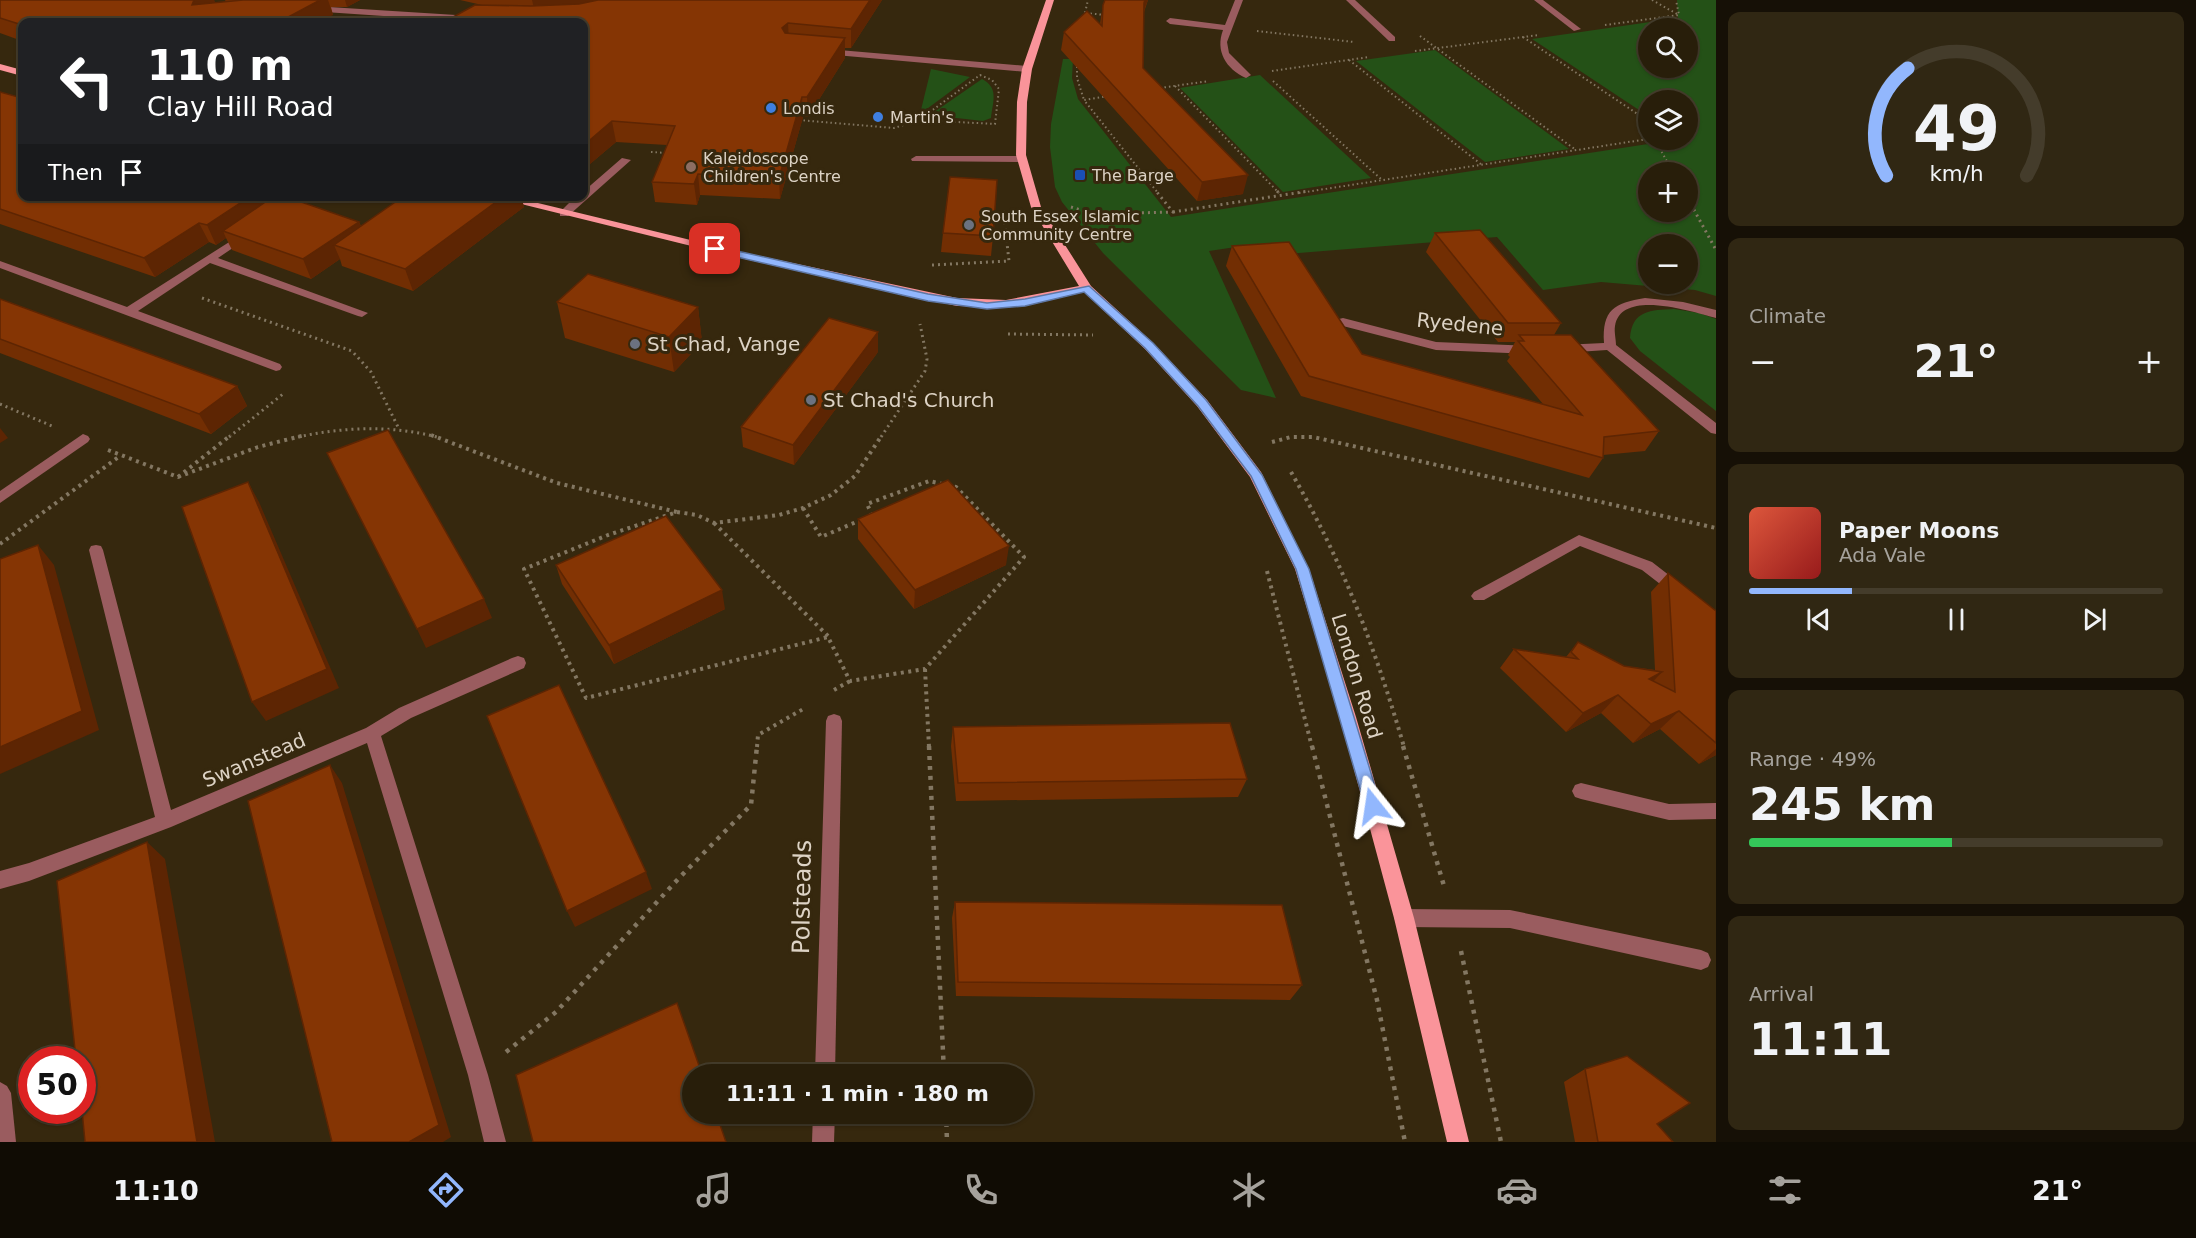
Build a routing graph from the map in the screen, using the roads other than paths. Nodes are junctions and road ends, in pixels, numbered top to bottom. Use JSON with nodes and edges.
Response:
{"nodes":[{"id":1,"x":1050,"y":0,"type":"edge"},
{"id":2,"x":1239,"y":0,"type":"edge"},
{"id":3,"x":1350,"y":0,"type":"edge"},
{"id":4,"x":1538,"y":0,"type":"edge"},
{"id":5,"x":306,"y":9,"type":"edge"},
{"id":6,"x":462,"y":18,"type":"edge"},
{"id":7,"x":1170,"y":21,"type":"dead end"},
{"id":8,"x":1227,"y":27,"type":"junction"},
{"id":9,"x":1576,"y":29,"type":"dead end"},
{"id":10,"x":1392,"y":39,"type":"dead end"},
{"id":11,"x":812,"y":50,"type":"edge"},
{"id":12,"x":0,"y":67,"type":"edge"},
{"id":13,"x":1027,"y":69,"type":"junction"},
{"id":14,"x":18,"y":73,"type":"edge"},
{"id":15,"x":1246,"y":75,"type":"road end"},
{"id":16,"x":916,"y":159,"type":"dead end"},
{"id":17,"x":1022,"y":159,"type":"junction"},
{"id":18,"x":626,"y":160,"type":"dead end"},
{"id":19,"x":588,"y":192,"type":"edge"},
{"id":20,"x":295,"y":201,"type":"edge"},
{"id":21,"x":513,"y":201,"type":"edge"},
{"id":22,"x":578,"y":201,"type":"edge"},
{"id":23,"x":564,"y":214,"type":"junction"},
{"id":24,"x":209,"y":259,"type":"junction"},
{"id":25,"x":0,"y":264,"type":"edge"},
{"id":26,"x":1086,"y":288,"type":"junction"},
{"id":27,"x":130,"y":311,"type":"junction"},
{"id":28,"x":362,"y":313,"type":"dead end"},
{"id":29,"x":1716,"y":314,"type":"edge"},
{"id":30,"x":1343,"y":322,"type":"edge"},
{"id":31,"x":1610,"y":346,"type":"junction"},
{"id":32,"x":276,"y":367,"type":"dead end"},
{"id":33,"x":1716,"y":430,"type":"edge"},
{"id":34,"x":83,"y":439,"type":"road end"},
{"id":35,"x":0,"y":498,"type":"edge"},
{"id":36,"x":96,"y":550,"type":"dead end"},
{"id":37,"x":1479,"y":596,"type":"dead end"},
{"id":38,"x":1690,"y":599,"type":"edge"},
{"id":39,"x":518,"y":663,"type":"dead end"},
{"id":40,"x":834,"y":721,"type":"dead end"},
{"id":41,"x":372,"y":734,"type":"junction"},
{"id":42,"x":1581,"y":790,"type":"dead end"},
{"id":43,"x":1716,"y":812,"type":"edge"},
{"id":44,"x":165,"y":821,"type":"junction"},
{"id":45,"x":0,"y":880,"type":"edge"},
{"id":46,"x":1404,"y":918,"type":"junction"},
{"id":47,"x":1701,"y":960,"type":"dead end"},
{"id":48,"x":825,"y":1064,"type":"edge"},
{"id":49,"x":0,"y":1093,"type":"edge"},
{"id":50,"x":824,"y":1124,"type":"edge"},
{"id":51,"x":5,"y":1142,"type":"edge"},
{"id":52,"x":495,"y":1142,"type":"edge"},
{"id":53,"x":823,"y":1142,"type":"edge"},
{"id":54,"x":1458,"y":1142,"type":"edge"}],
"edges":[{"from":1,"to":13,"type":"main road","name":"London Road"},
{"from":2,"to":8,"type":"street"},
{"from":3,"to":10,"type":"street"},
{"from":4,"to":9,"type":"street"},
{"from":5,"to":6,"type":"street"},
{"from":7,"to":8,"type":"street"},
{"from":8,"to":15,"type":"street"},
{"from":11,"to":13,"type":"street"},
{"from":12,"to":14,"type":"main road"},
{"from":13,"to":17,"type":"main road","name":"London Road"},
{"from":16,"to":17,"type":"street"},
{"from":17,"to":26,"type":"main road","name":"London Road"},
{"from":18,"to":19,"type":"street"},
{"from":20,"to":24,"type":"street"},
{"from":21,"to":23,"type":"main road"},
{"from":22,"to":23,"type":"street"},
{"from":23,"to":26,"type":"main road"},
{"from":24,"to":27,"type":"street"},
{"from":24,"to":28,"type":"street"},
{"from":25,"to":27,"type":"street"},
{"from":26,"to":46,"type":"main road","name":"London Road"},
{"from":27,"to":32,"type":"street"},
{"from":29,"to":31,"type":"street"},
{"from":30,"to":31,"type":"street","name":"Ryedene"},
{"from":31,"to":33,"type":"street"},
{"from":34,"to":35,"type":"street"},
{"from":36,"to":44,"type":"street"},
{"from":37,"to":38,"type":"street"},
{"from":39,"to":41,"type":"street","name":"Swanstead"},
{"from":40,"to":48,"type":"street","name":"Polsteads"},
{"from":41,"to":44,"type":"street","name":"Swanstead"},
{"from":41,"to":52,"type":"street"},
{"from":42,"to":43,"type":"street"},
{"from":44,"to":45,"type":"street","name":"Swanstead"},
{"from":46,"to":47,"type":"street"},
{"from":46,"to":54,"type":"main road","name":"London Road"},
{"from":49,"to":51,"type":"street"},
{"from":50,"to":53,"type":"street"}]}
